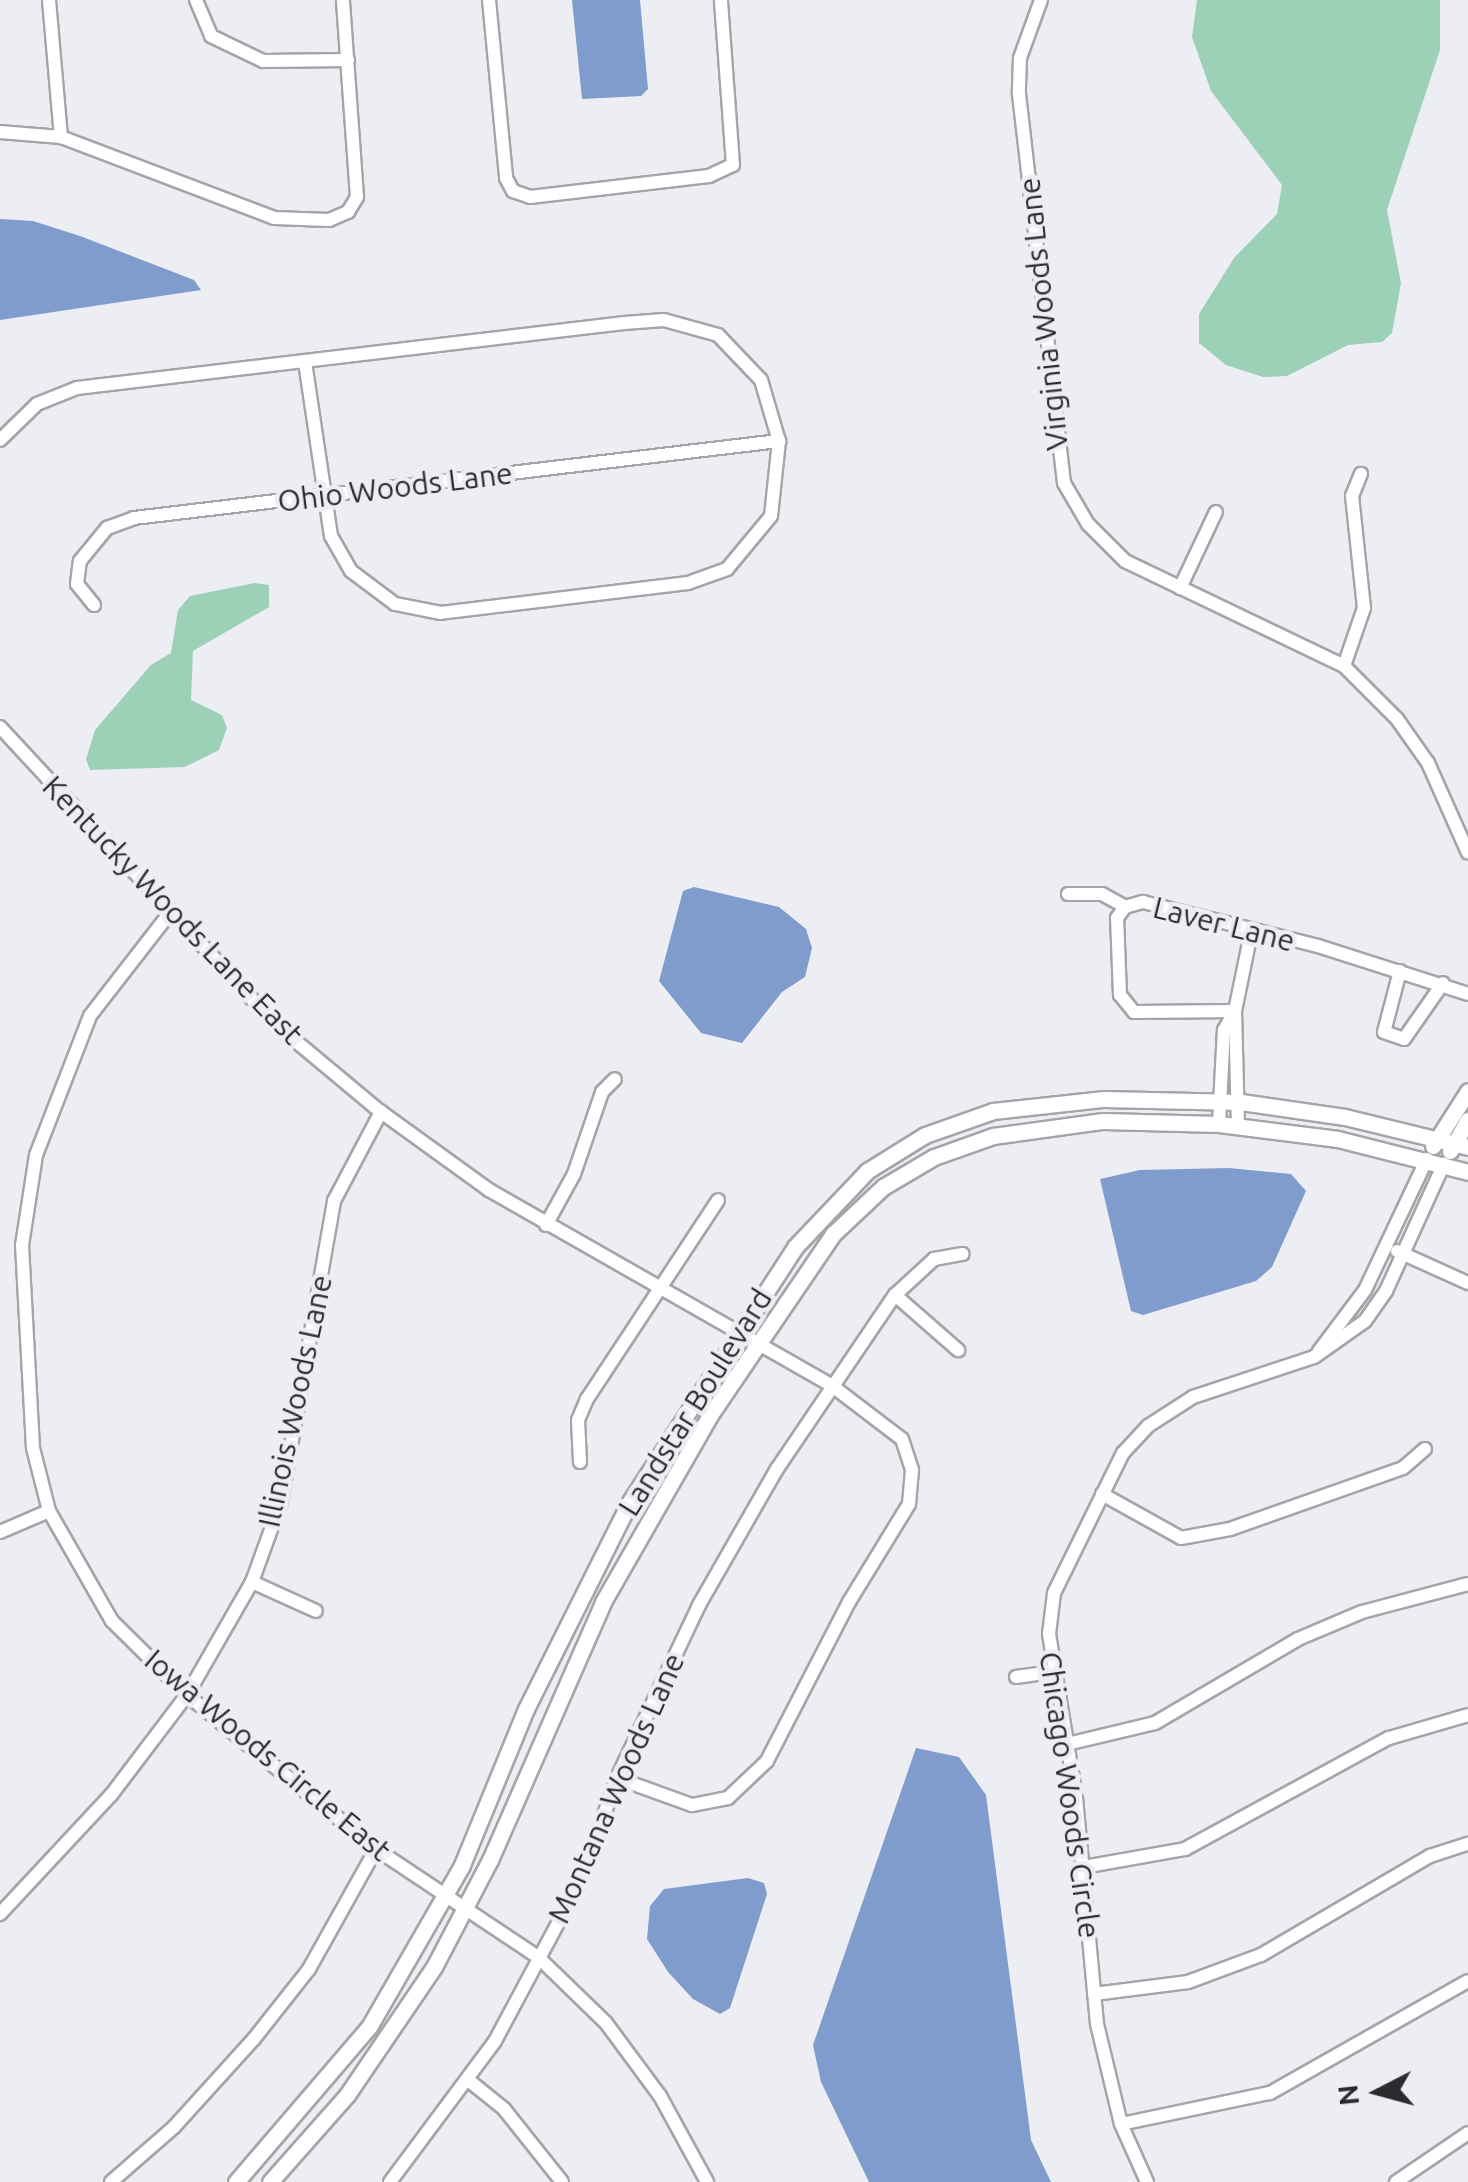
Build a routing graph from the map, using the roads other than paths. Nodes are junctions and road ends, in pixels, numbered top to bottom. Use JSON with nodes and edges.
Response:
{"nodes":[{"id":1,"x":49,"y":0,"type":"edge"},
{"id":2,"x":196,"y":0,"type":"edge"},
{"id":3,"x":343,"y":0,"type":"edge"},
{"id":4,"x":489,"y":0,"type":"edge"},
{"id":5,"x":721,"y":0,"type":"edge"},
{"id":6,"x":1041,"y":0,"type":"edge"},
{"id":7,"x":348,"y":60,"type":"junction"},
{"id":8,"x":0,"y":132,"type":"edge"},
{"id":9,"x":60,"y":137,"type":"junction"},
{"id":10,"x":305,"y":362,"type":"junction"},
{"id":11,"x":1,"y":438,"type":"edge"},
{"id":12,"x":779,"y":441,"type":"junction"},
{"id":13,"x":1361,"y":474,"type":"dead end"},
{"id":14,"x":322,"y":495,"type":"junction"},
{"id":15,"x":1216,"y":512,"type":"dead end"},
{"id":16,"x":1180,"y":588,"type":"junction"},
{"id":17,"x":94,"y":606,"type":"dead end"},
{"id":18,"x":1344,"y":666,"type":"junction"},
{"id":19,"x":0,"y":727,"type":"edge"},
{"id":20,"x":1468,"y":853,"type":"edge"},
{"id":21,"x":1068,"y":894,"type":"dead end"},
{"id":22,"x":1126,"y":907,"type":"junction"},
{"id":23,"x":169,"y":914,"type":"junction"},
{"id":24,"x":1250,"y":934,"type":"junction"},
{"id":25,"x":1400,"y":971,"type":"junction"},
{"id":26,"x":1443,"y":983,"type":"junction"},
{"id":27,"x":1468,"y":994,"type":"edge"},
{"id":28,"x":1235,"y":1012,"type":"junction"},
{"id":29,"x":615,"y":1080,"type":"dead end"},
{"id":30,"x":1468,"y":1091,"type":"edge"},
{"id":31,"x":1221,"y":1100,"type":"junction"},
{"id":32,"x":1241,"y":1102,"type":"junction"},
{"id":33,"x":381,"y":1112,"type":"junction"},
{"id":34,"x":1468,"y":1120,"type":"edge"},
{"id":35,"x":1219,"y":1124,"type":"junction"},
{"id":36,"x":1238,"y":1125,"type":"junction"},
{"id":37,"x":1453,"y":1142,"type":"edge"},
{"id":38,"x":1426,"y":1159,"type":"junction"},
{"id":39,"x":1444,"y":1164,"type":"junction"},
{"id":40,"x":1468,"y":1172,"type":"edge"},
{"id":41,"x":718,"y":1200,"type":"dead end"},
{"id":42,"x":546,"y":1225,"type":"junction"},
{"id":43,"x":1387,"y":1246,"type":"junction"},
{"id":44,"x":1401,"y":1253,"type":"junction"},
{"id":45,"x":963,"y":1254,"type":"dead end"},
{"id":46,"x":1468,"y":1284,"type":"edge"},
{"id":47,"x":660,"y":1292,"type":"junction"},
{"id":48,"x":894,"y":1295,"type":"junction"},
{"id":49,"x":737,"y":1332,"type":"junction"},
{"id":50,"x":757,"y":1343,"type":"junction"},
{"id":51,"x":958,"y":1350,"type":"dead end"},
{"id":52,"x":1314,"y":1357,"type":"junction"},
{"id":53,"x":831,"y":1385,"type":"junction"},
{"id":54,"x":1425,"y":1450,"type":"dead end"},
{"id":55,"x":580,"y":1462,"type":"dead end"},
{"id":56,"x":1102,"y":1494,"type":"junction"},
{"id":57,"x":49,"y":1510,"type":"junction"},
{"id":58,"x":0,"y":1532,"type":"edge"},
{"id":59,"x":252,"y":1582,"type":"junction"},
{"id":60,"x":1468,"y":1584,"type":"edge"},
{"id":61,"x":316,"y":1611,"type":"dead end"},
{"id":62,"x":1053,"y":1672,"type":"junction"},
{"id":63,"x":1016,"y":1677,"type":"dead end"},
{"id":64,"x":187,"y":1696,"type":"junction"},
{"id":65,"x":1468,"y":1715,"type":"edge"},
{"id":66,"x":1067,"y":1744,"type":"junction"},
{"id":67,"x":617,"y":1778,"type":"junction"},
{"id":68,"x":1468,"y":1844,"type":"edge"},
{"id":69,"x":376,"y":1849,"type":"junction"},
{"id":70,"x":1083,"y":1868,"type":"junction"},
{"id":71,"x":446,"y":1896,"type":"junction"},
{"id":72,"x":465,"y":1909,"type":"junction"},
{"id":73,"x":0,"y":1914,"type":"edge"},
{"id":74,"x":538,"y":1957,"type":"junction"},
{"id":75,"x":1468,"y":1982,"type":"edge"},
{"id":76,"x":1094,"y":1994,"type":"junction"},
{"id":77,"x":467,"y":2079,"type":"junction"},
{"id":78,"x":1122,"y":2124,"type":"junction"},
{"id":79,"x":1468,"y":2133,"type":"edge"},
{"id":80,"x":110,"y":2182,"type":"edge"},
{"id":81,"x":236,"y":2182,"type":"edge"},
{"id":82,"x":270,"y":2182,"type":"edge"},
{"id":83,"x":391,"y":2182,"type":"edge"},
{"id":84,"x":562,"y":2182,"type":"edge"},
{"id":85,"x":707,"y":2182,"type":"edge"},
{"id":86,"x":1147,"y":2182,"type":"edge"},
{"id":87,"x":1396,"y":2182,"type":"edge"}],
"edges":[{"from":1,"to":9,"type":"street"},
{"from":2,"to":7,"type":"street"},
{"from":3,"to":7,"type":"street"},
{"from":4,"to":5,"type":"street"},
{"from":6,"to":16,"type":"street","name":"Virginia Woods Lane"},
{"from":7,"to":9,"type":"street"},
{"from":8,"to":9,"type":"street"},
{"from":10,"to":11,"type":"street"},
{"from":10,"to":12,"type":"street"},
{"from":10,"to":14,"type":"street"},
{"from":12,"to":14,"type":"street","name":"Ohio Woods Lane"},
{"from":12,"to":14,"type":"street"},
{"from":13,"to":18,"type":"street"},
{"from":14,"to":17,"type":"street","name":"Ohio Woods Lane"},
{"from":15,"to":16,"type":"street"},
{"from":16,"to":18,"type":"street","name":"Virginia Woods Lane"},
{"from":18,"to":20,"type":"street","name":"Virginia Woods Lane"},
{"from":19,"to":23,"type":"street","name":"Kentucky Woods Lane East"},
{"from":21,"to":22,"type":"street"},
{"from":22,"to":24,"type":"street","name":"Laver Lane"},
{"from":22,"to":28,"type":"street","name":"Laver Lane"},
{"from":23,"to":33,"type":"street","name":"Kentucky Woods Lane East"},
{"from":23,"to":57,"type":"street","name":"Iowa Woods Circle East"},
{"from":24,"to":25,"type":"street","name":"Laver Lane"},
{"from":24,"to":28,"type":"street"},
{"from":25,"to":26,"type":"street","name":"Laver Lane"},
{"from":25,"to":26,"type":"street"},
{"from":26,"to":27,"type":"street","name":"Laver Lane"},
{"from":28,"to":31,"type":"street"},
{"from":28,"to":32,"type":"street"},
{"from":29,"to":42,"type":"street"},
{"from":30,"to":37,"type":"street"},
{"from":31,"to":32,"type":"street","name":"Landstar Boulevard"},
{"from":31,"to":35,"type":"street"},
{"from":31,"to":49,"type":"street","name":"Landstar Boulevard"},
{"from":32,"to":36,"type":"street"},
{"from":32,"to":37,"type":"street","name":"Landstar Boulevard"},
{"from":33,"to":42,"type":"street","name":"Kentucky Woods Lane East"},
{"from":33,"to":59,"type":"street","name":"Illinois Woods Lane"},
{"from":34,"to":37,"type":"street"},
{"from":35,"to":36,"type":"street","name":"Landstar Boulevard"},
{"from":35,"to":50,"type":"street","name":"Landstar Boulevard"},
{"from":36,"to":38,"type":"street","name":"Landstar Boulevard"},
{"from":37,"to":38,"type":"street"},
{"from":37,"to":39,"type":"street"},
{"from":38,"to":39,"type":"street","name":"Landstar Boulevard"},
{"from":38,"to":43,"type":"street"},
{"from":39,"to":40,"type":"street","name":"Landstar Boulevard"},
{"from":39,"to":44,"type":"street","name":"Chicago Woods Circle"},
{"from":41,"to":47,"type":"street"},
{"from":42,"to":47,"type":"street","name":"Kentucky Woods Lane East"},
{"from":43,"to":44,"type":"street"},
{"from":43,"to":52,"type":"street"},
{"from":44,"to":46,"type":"street"},
{"from":44,"to":52,"type":"street","name":"Chicago Woods Circle"},
{"from":45,"to":48,"type":"street","name":"Montana Woods Lane"},
{"from":47,"to":49,"type":"street","name":"Kentucky Woods Lane East"},
{"from":47,"to":55,"type":"street"},
{"from":48,"to":51,"type":"street"},
{"from":48,"to":53,"type":"street","name":"Montana Woods Lane"},
{"from":49,"to":50,"type":"street","name":"Kentucky Woods Lane East"},
{"from":49,"to":71,"type":"street","name":"Landstar Boulevard"},
{"from":50,"to":53,"type":"street","name":"Kentucky Woods Lane East"},
{"from":50,"to":72,"type":"street","name":"Landstar Boulevard"},
{"from":52,"to":56,"type":"street","name":"Chicago Woods Circle"},
{"from":53,"to":67,"type":"street","name":"Montana Woods Lane"},
{"from":53,"to":67,"type":"street","name":"Kentucky Woods Lane East"},
{"from":54,"to":56,"type":"street"},
{"from":56,"to":62,"type":"street","name":"Chicago Woods Circle"},
{"from":57,"to":58,"type":"street"},
{"from":57,"to":64,"type":"street","name":"Iowa Woods Circle East"},
{"from":59,"to":61,"type":"street"},
{"from":59,"to":64,"type":"street","name":"Illinois Woods Lane"},
{"from":60,"to":66,"type":"street"},
{"from":62,"to":63,"type":"street"},
{"from":62,"to":66,"type":"street","name":"Chicago Woods Circle"},
{"from":64,"to":69,"type":"street","name":"Iowa Woods Circle East"},
{"from":64,"to":73,"type":"street","name":"Illinois Woods Lane"},
{"from":65,"to":70,"type":"street"},
{"from":66,"to":70,"type":"street","name":"Chicago Woods Circle"},
{"from":67,"to":74,"type":"street","name":"Montana Woods Lane"},
{"from":68,"to":76,"type":"street"},
{"from":69,"to":71,"type":"street","name":"Iowa Woods Circle East"},
{"from":69,"to":80,"type":"street"},
{"from":70,"to":76,"type":"street","name":"Chicago Woods Circle"},
{"from":71,"to":72,"type":"street","name":"Iowa Woods Circle East"},
{"from":71,"to":81,"type":"street","name":"Landstar Boulevard"},
{"from":72,"to":74,"type":"street","name":"Iowa Woods Circle East"},
{"from":72,"to":82,"type":"street","name":"Landstar Boulevard"},
{"from":74,"to":77,"type":"street","name":"Montana Woods Lane"},
{"from":74,"to":85,"type":"street","name":"Iowa Woods Circle East"},
{"from":75,"to":78,"type":"street"},
{"from":76,"to":78,"type":"street","name":"Chicago Woods Circle"},
{"from":77,"to":83,"type":"street","name":"Montana Woods Lane"},
{"from":77,"to":84,"type":"street"},
{"from":78,"to":86,"type":"street","name":"Chicago Woods Circle"},
{"from":79,"to":87,"type":"street"}]}
